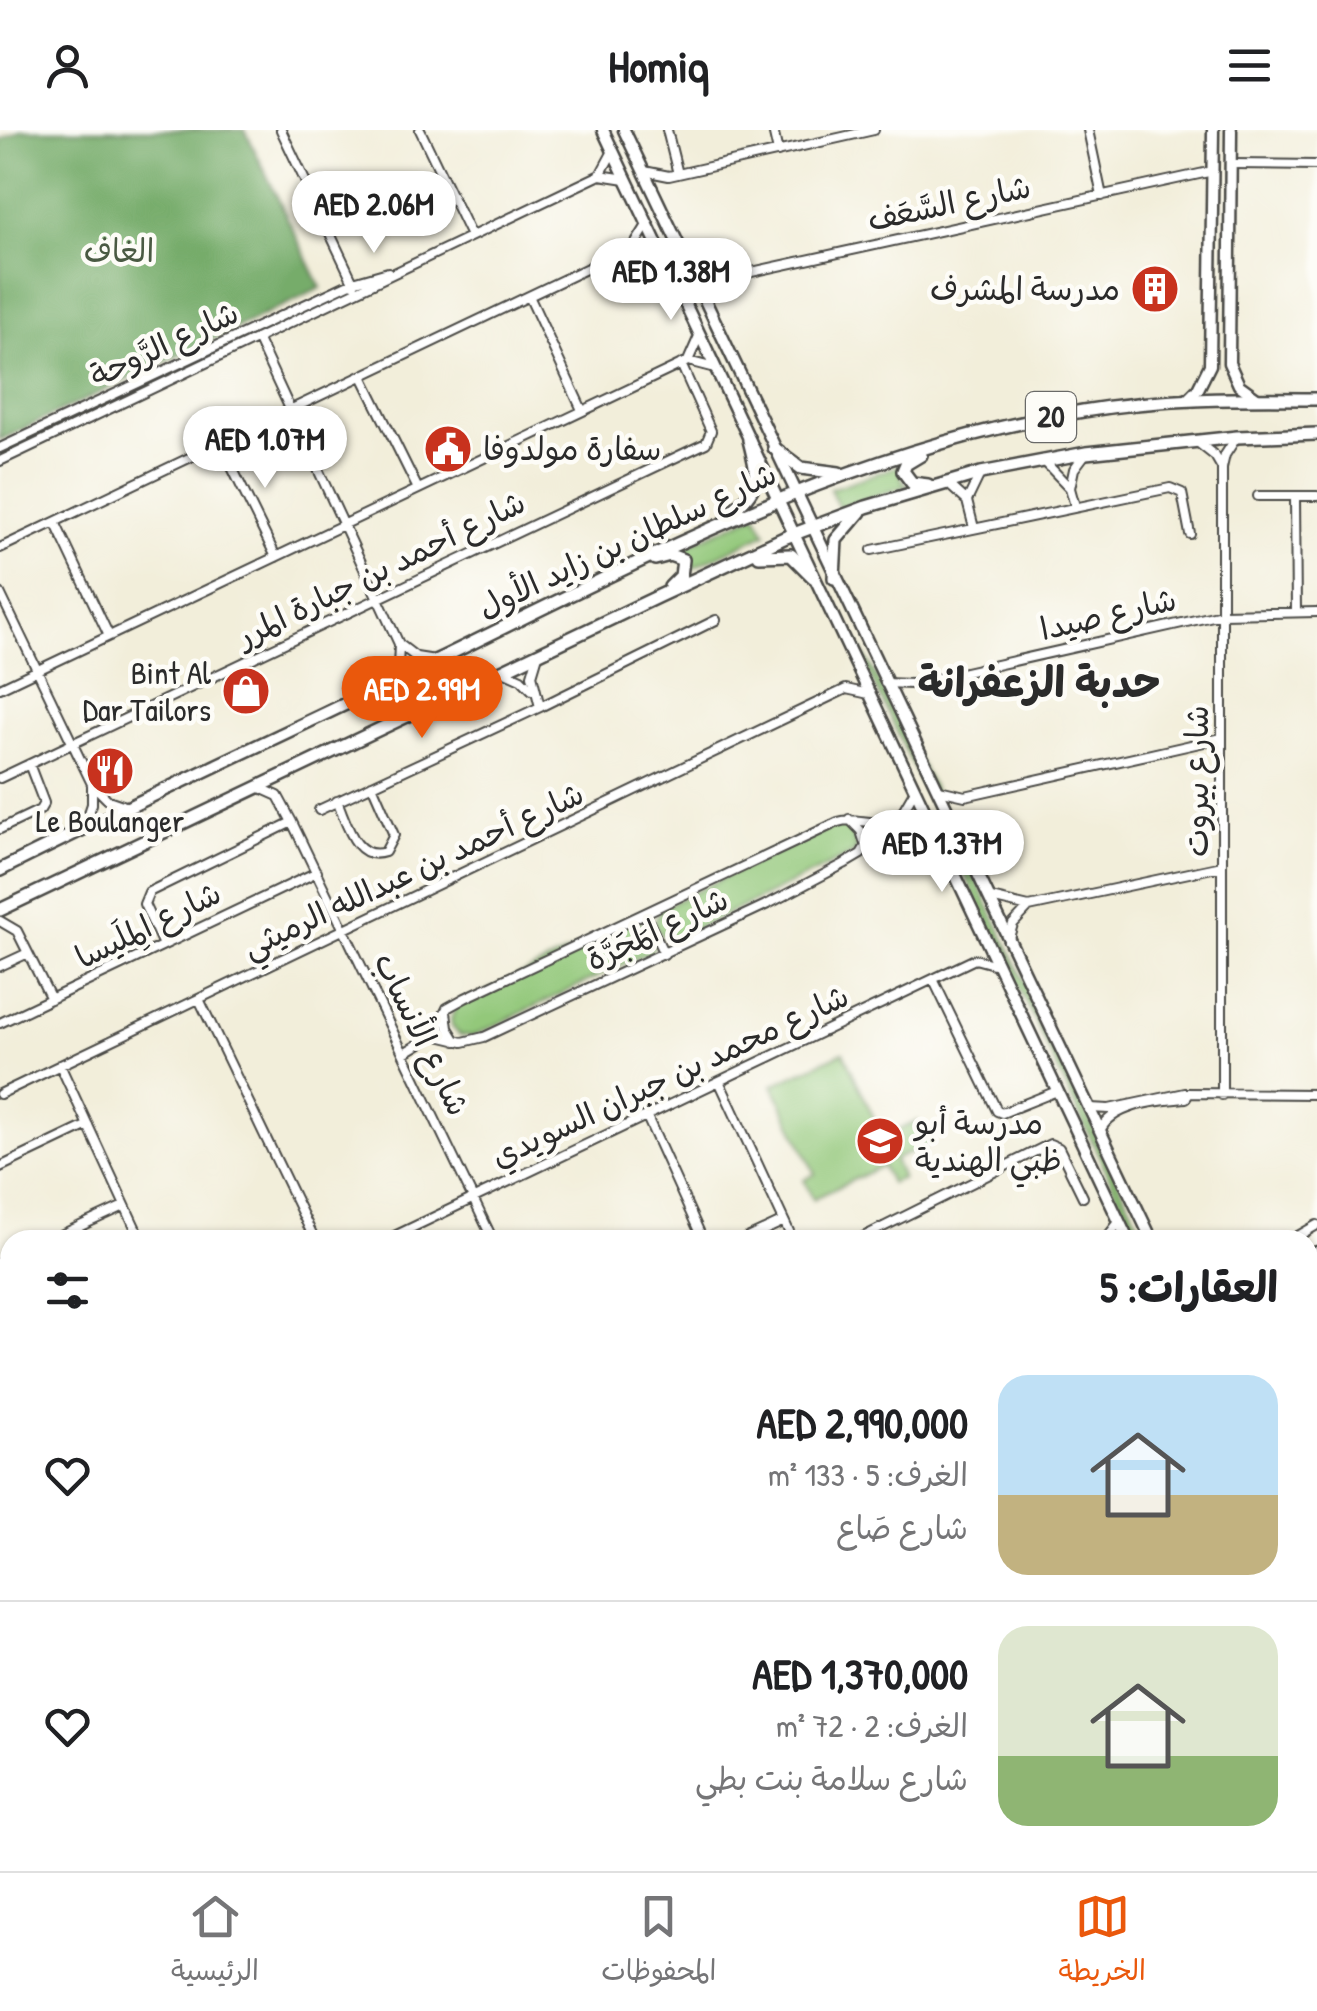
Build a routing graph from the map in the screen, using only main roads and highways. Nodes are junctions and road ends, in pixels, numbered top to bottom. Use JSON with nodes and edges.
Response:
{"nodes":[{"id":1,"x":602,"y":130,"type":"edge"},
{"id":2,"x":624,"y":130,"type":"edge"},
{"id":3,"x":1212,"y":130,"type":"edge"},
{"id":4,"x":1231,"y":130,"type":"edge"},
{"id":5,"x":1230,"y":328,"type":"junction"},
{"id":6,"x":1210,"y":330,"type":"junction"},
{"id":7,"x":1258,"y":398,"type":"junction"},
{"id":8,"x":1188,"y":399,"type":"junction"},
{"id":9,"x":1317,"y":399,"type":"edge"},
{"id":10,"x":1317,"y":434,"type":"edge"},
{"id":11,"x":749,"y":440,"type":"junction"},
{"id":12,"x":942,"y":444,"type":"junction"},
{"id":13,"x":774,"y":448,"type":"junction"},
{"id":14,"x":844,"y":473,"type":"junction"},
{"id":15,"x":941,"y":484,"type":"junction"},
{"id":16,"x":795,"y":491,"type":"junction"},
{"id":17,"x":776,"y":498,"type":"junction"},
{"id":18,"x":866,"y":506,"type":"junction"},
{"id":19,"x":720,"y":522,"type":"junction"},
{"id":20,"x":810,"y":528,"type":"junction"},
{"id":21,"x":794,"y":534,"type":"junction"},
{"id":22,"x":745,"y":558,"type":"junction"},
{"id":23,"x":625,"y":568,"type":"junction"},
{"id":24,"x":814,"y":577,"type":"junction"},
{"id":25,"x":834,"y":578,"type":"junction"},
{"id":26,"x":659,"y":596,"type":"junction"},
{"id":27,"x":0,"y":870,"type":"edge"},
{"id":28,"x":0,"y":910,"type":"edge"},
{"id":29,"x":1123,"y":1230,"type":"edge"},
{"id":30,"x":1147,"y":1230,"type":"edge"}],
"edges":[{"from":1,"to":11,"type":"main road"},
{"from":2,"to":13,"type":"main road"},
{"from":3,"to":6,"type":"main road"},
{"from":4,"to":5,"type":"main road"},
{"from":5,"to":6,"type":"main road"},
{"from":5,"to":7,"type":"main road"},
{"from":6,"to":8,"type":"main road"},
{"from":7,"to":8,"type":"main road","name":"شارع سلطان بن زايد الأول","number":"20"},
{"from":7,"to":9,"type":"main road","name":"شارع سلطان بن زايد الأول","number":"20"},
{"from":8,"to":12,"type":"main road","name":"شارع سلطان بن زايد الأول","number":"20"},
{"from":10,"to":15,"type":"main road","name":"شارع سلطان بن زايد الأول","number":"20"},
{"from":11,"to":17,"type":"main road"},
{"from":11,"to":19,"type":"main road"},
{"from":12,"to":14,"type":"main road","name":"شارع سلطان بن زايد الأول","number":"20"},
{"from":12,"to":15,"type":"main road"},
{"from":13,"to":14,"type":"main road"},
{"from":13,"to":16,"type":"main road"},
{"from":14,"to":16,"type":"main road","name":"شارع سلطان بن زايد الأول","number":"20"},
{"from":15,"to":18,"type":"main road","name":"شارع سلطان بن زايد الأول","number":"20"},
{"from":16,"to":17,"type":"main road","name":"شارع سلطان بن زايد الأول","number":"20"},
{"from":16,"to":20,"type":"main road"},
{"from":17,"to":19,"type":"main road","name":"شارع سلطان بن زايد الأول","number":"20"},
{"from":17,"to":21,"type":"main road"},
{"from":18,"to":20,"type":"main road","name":"شارع سلطان بن زايد الأول","number":"20"},
{"from":18,"to":25,"type":"main road"},
{"from":19,"to":23,"type":"main road","name":"شارع سلطان بن زايد الأول","number":"20"},
{"from":20,"to":21,"type":"main road","name":"شارع سلطان بن زايد الأول","number":"20"},
{"from":20,"to":25,"type":"main road"},
{"from":21,"to":22,"type":"main road","name":"شارع سلطان بن زايد الأول","number":"20"},
{"from":21,"to":24,"type":"main road"},
{"from":22,"to":24,"type":"main road"},
{"from":22,"to":26,"type":"main road","name":"شارع سلطان بن زايد الأول","number":"20"},
{"from":23,"to":26,"type":"main road"},
{"from":23,"to":27,"type":"main road","name":"شارع سلطان بن زايد الأول","number":"20"},
{"from":24,"to":29,"type":"main road"},
{"from":25,"to":30,"type":"main road"},
{"from":26,"to":28,"type":"main road","name":"شارع سلطان بن زايد الأول","number":"20"}]}
